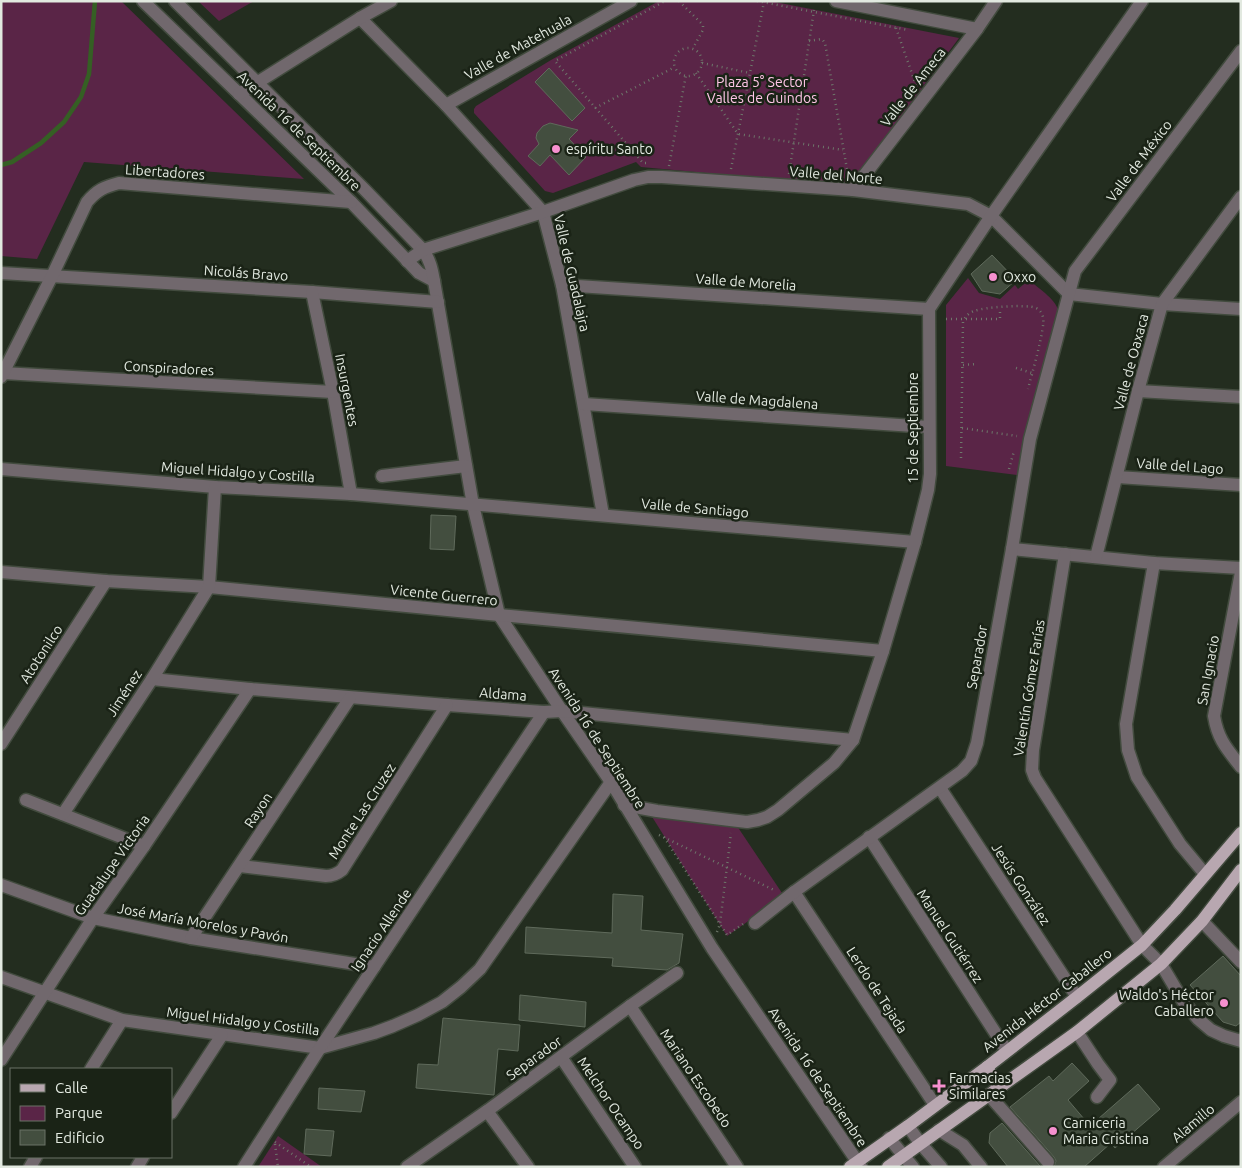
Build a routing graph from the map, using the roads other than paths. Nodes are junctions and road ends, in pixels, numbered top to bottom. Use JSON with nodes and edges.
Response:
{"nodes":[{"id":1,"x":143,"y":1,"type":"edge"},
{"id":2,"x":175,"y":1,"type":"edge"},
{"id":3,"x":391,"y":1,"type":"edge"},
{"id":4,"x":631,"y":1,"type":"edge"},
{"id":5,"x":836,"y":1,"type":"edge"},
{"id":6,"x":996,"y":1,"type":"edge"},
{"id":7,"x":1142,"y":1,"type":"edge"},
{"id":8,"x":360,"y":18,"type":"junction"},
{"id":9,"x":977,"y":29,"type":"junction"},
{"id":10,"x":1241,"y":51,"type":"edge"},
{"id":11,"x":257,"y":82,"type":"junction"},
{"id":12,"x":238,"y":94,"type":"junction"},
{"id":13,"x":446,"y":105,"type":"junction"},
{"id":14,"x":853,"y":190,"type":"junction"},
{"id":15,"x":1241,"y":197,"type":"edge"},
{"id":16,"x":351,"y":202,"type":"junction"},
{"id":17,"x":543,"y":212,"type":"junction"},
{"id":18,"x":991,"y":216,"type":"junction"},
{"id":19,"x":1227,"y":216,"type":"junction"},
{"id":20,"x":1241,"y":217,"type":"edge"},
{"id":21,"x":423,"y":250,"type":"junction"},
{"id":22,"x":407,"y":261,"type":"junction"},
{"id":23,"x":1,"y":273,"type":"edge"},
{"id":24,"x":52,"y":276,"type":"junction"},
{"id":25,"x":434,"y":281,"type":"junction"},
{"id":26,"x":562,"y":285,"type":"junction"},
{"id":27,"x":312,"y":292,"type":"junction"},
{"id":28,"x":1069,"y":294,"type":"junction"},
{"id":29,"x":438,"y":302,"type":"junction"},
{"id":30,"x":1162,"y":304,"type":"junction"},
{"id":31,"x":928,"y":309,"type":"junction"},
{"id":32,"x":1241,"y":309,"type":"edge"},
{"id":33,"x":2,"y":375,"type":"edge"},
{"id":34,"x":1138,"y":391,"type":"junction"},
{"id":35,"x":333,"y":392,"type":"junction"},
{"id":36,"x":1241,"y":396,"type":"edge"},
{"id":37,"x":584,"y":404,"type":"junction"},
{"id":38,"x":929,"y":427,"type":"junction"},
{"id":39,"x":466,"y":466,"type":"junction"},
{"id":40,"x":1,"y":469,"type":"edge"},
{"id":41,"x":382,"y":476,"type":"dead end"},
{"id":42,"x":1117,"y":477,"type":"junction"},
{"id":43,"x":1241,"y":485,"type":"edge"},
{"id":44,"x":215,"y":487,"type":"junction"},
{"id":45,"x":351,"y":494,"type":"junction"},
{"id":46,"x":473,"y":505,"type":"junction"},
{"id":47,"x":603,"y":516,"type":"junction"},
{"id":48,"x":915,"y":542,"type":"junction"},
{"id":49,"x":1012,"y":549,"type":"junction"},
{"id":50,"x":1065,"y":554,"type":"junction"},
{"id":51,"x":1096,"y":557,"type":"junction"},
{"id":52,"x":1154,"y":563,"type":"junction"},
{"id":53,"x":1241,"y":570,"type":"edge"},
{"id":54,"x":2,"y":574,"type":"edge"},
{"id":55,"x":106,"y":581,"type":"junction"},
{"id":56,"x":209,"y":587,"type":"junction"},
{"id":57,"x":499,"y":615,"type":"junction"},
{"id":58,"x":883,"y":651,"type":"junction"},
{"id":59,"x":152,"y":679,"type":"junction"},
{"id":60,"x":250,"y":689,"type":"junction"},
{"id":61,"x":350,"y":698,"type":"junction"},
{"id":62,"x":447,"y":705,"type":"junction"},
{"id":63,"x":562,"y":711,"type":"junction"},
{"id":64,"x":544,"y":712,"type":"junction"},
{"id":65,"x":853,"y":740,"type":"junction"},
{"id":66,"x":1,"y":744,"type":"edge"},
{"id":67,"x":1241,"y":767,"type":"edge"},
{"id":68,"x":611,"y":782,"type":"junction"},
{"id":69,"x":940,"y":788,"type":"junction"},
{"id":70,"x":26,"y":800,"type":"dead end"},
{"id":71,"x":624,"y":805,"type":"junction"},
{"id":72,"x":63,"y":814,"type":"junction"},
{"id":73,"x":1241,"y":833,"type":"edge"},
{"id":74,"x":869,"y":837,"type":"junction"},
{"id":75,"x":144,"y":846,"type":"junction"},
{"id":76,"x":240,"y":866,"type":"junction"},
{"id":77,"x":1241,"y":870,"type":"edge"},
{"id":78,"x":1206,"y":874,"type":"junction"},
{"id":79,"x":1,"y":885,"type":"edge"},
{"id":80,"x":791,"y":893,"type":"junction"},
{"id":81,"x":93,"y":918,"type":"junction"},
{"id":82,"x":1202,"y":921,"type":"junction"},
{"id":83,"x":755,"y":923,"type":"dead end"},
{"id":84,"x":192,"y":938,"type":"junction"},
{"id":85,"x":1142,"y":945,"type":"junction"},
{"id":86,"x":1241,"y":962,"type":"edge"},
{"id":87,"x":1161,"y":964,"type":"junction"},
{"id":88,"x":374,"y":968,"type":"junction"},
{"id":89,"x":677,"y":973,"type":"dead end"},
{"id":90,"x":1,"y":977,"type":"edge"},
{"id":91,"x":45,"y":993,"type":"junction"},
{"id":92,"x":1077,"y":997,"type":"junction"},
{"id":93,"x":630,"y":1006,"type":"junction"},
{"id":94,"x":122,"y":1020,"type":"junction"},
{"id":95,"x":1078,"y":1032,"type":"junction"},
{"id":96,"x":222,"y":1035,"type":"junction"},
{"id":97,"x":1241,"y":1041,"type":"edge"},
{"id":98,"x":320,"y":1048,"type":"junction"},
{"id":99,"x":1007,"y":1051,"type":"junction"},
{"id":100,"x":561,"y":1057,"type":"junction"},
{"id":101,"x":1,"y":1060,"type":"edge"},
{"id":102,"x":92,"y":1068,"type":"edge"},
{"id":103,"x":986,"y":1068,"type":"junction"},
{"id":104,"x":994,"y":1092,"type":"junction"},
{"id":105,"x":1097,"y":1097,"type":"dead end"},
{"id":106,"x":1241,"y":1102,"type":"edge"},
{"id":107,"x":936,"y":1105,"type":"junction"},
{"id":108,"x":487,"y":1110,"type":"junction"},
{"id":109,"x":172,"y":1111,"type":"edge"},
{"id":110,"x":908,"y":1126,"type":"junction"},
{"id":111,"x":939,"y":1130,"type":"junction"},
{"id":112,"x":890,"y":1138,"type":"junction"},
{"id":113,"x":920,"y":1143,"type":"junction"},
{"id":114,"x":903,"y":1156,"type":"junction"},
{"id":115,"x":1048,"y":1162,"type":"dead end"},
{"id":116,"x":415,"y":1164,"type":"edge"},
{"id":117,"x":856,"y":1165,"type":"edge"},
{"id":118,"x":244,"y":1167,"type":"edge"},
{"id":119,"x":528,"y":1167,"type":"edge"},
{"id":120,"x":635,"y":1167,"type":"edge"},
{"id":121,"x":738,"y":1167,"type":"edge"},
{"id":122,"x":888,"y":1167,"type":"edge"},
{"id":123,"x":913,"y":1167,"type":"edge"},
{"id":124,"x":941,"y":1167,"type":"edge"},
{"id":125,"x":981,"y":1167,"type":"edge"},
{"id":126,"x":1164,"y":1167,"type":"edge"}],
"edges":[{"from":1,"to":12,"type":"street","name":"Avenida 16 de Septiembre"},
{"from":2,"to":11,"type":"street","name":"Avenida 16 de Septiembre"},
{"from":3,"to":8,"type":"street"},
{"from":4,"to":13,"type":"street","name":"Valle de Matehuala"},
{"from":5,"to":9,"type":"street"},
{"from":6,"to":9,"type":"street","name":"Valle de Ameca"},
{"from":7,"to":18,"type":"street"},
{"from":8,"to":11,"type":"street"},
{"from":8,"to":13,"type":"street","name":"Valle de Guadalajra"},
{"from":9,"to":14,"type":"street","name":"Valle de Ameca"},
{"from":10,"to":28,"type":"street","name":"Valle de México"},
{"from":11,"to":12,"type":"street"},
{"from":11,"to":21,"type":"street","name":"Avenida 16 de Septiembre"},
{"from":12,"to":16,"type":"street","name":"Avenida 16 de Septiembre"},
{"from":13,"to":17,"type":"street","name":"Valle de Guadalajra"},
{"from":14,"to":17,"type":"street","name":"Valle del Norte"},
{"from":14,"to":18,"type":"street","name":"Valle del Norte"},
{"from":15,"to":19,"type":"street","name":"Valle de Oaxaca"},
{"from":16,"to":22,"type":"street","name":"Avenida 16 de Septiembre"},
{"from":16,"to":24,"type":"street","name":"Libertadores"},
{"from":17,"to":21,"type":"street","name":"Valle del Norte"},
{"from":17,"to":26,"type":"street","name":"Valle de Guadalajra"},
{"from":18,"to":28,"type":"street","name":"Valle del Norte"},
{"from":18,"to":31,"type":"street"},
{"from":19,"to":20,"type":"street"},
{"from":19,"to":30,"type":"street","name":"Valle de Oaxaca"},
{"from":21,"to":22,"type":"street","name":"Valle del Norte"},
{"from":21,"to":25,"type":"street","name":"Avenida 16 de Septiembre"},
{"from":22,"to":25,"type":"street","name":"Avenida 16 de Septiembre"},
{"from":23,"to":24,"type":"street","name":"Nicolás Bravo"},
{"from":24,"to":27,"type":"street","name":"Nicolás Bravo"},
{"from":24,"to":33,"type":"street","name":"Libertadores"},
{"from":25,"to":29,"type":"street","name":"Avenida 16 de Septiembre"},
{"from":26,"to":31,"type":"street","name":"Valle de Morelia"},
{"from":26,"to":37,"type":"street","name":"Valle de Guadalajra"},
{"from":27,"to":29,"type":"street","name":"Nicolás Bravo"},
{"from":27,"to":35,"type":"street","name":"Insurgentes"},
{"from":28,"to":30,"type":"street"},
{"from":28,"to":49,"type":"street","name":"Separador"},
{"from":29,"to":39,"type":"street","name":"Avenida 16 de Septiembre"},
{"from":30,"to":32,"type":"street"},
{"from":30,"to":34,"type":"street","name":"Valle de Oaxaca"},
{"from":31,"to":38,"type":"street","name":"15 de Septiembre"},
{"from":33,"to":35,"type":"street","name":"Conspiradores"},
{"from":34,"to":36,"type":"street"},
{"from":34,"to":42,"type":"street","name":"Valle de Oaxaca"},
{"from":35,"to":45,"type":"street","name":"Insurgentes"},
{"from":37,"to":38,"type":"street","name":"Valle de Magdalena"},
{"from":37,"to":47,"type":"street","name":"Valle de Guadalajra"},
{"from":38,"to":48,"type":"street","name":"15 de Septiembre"},
{"from":39,"to":41,"type":"street"},
{"from":39,"to":46,"type":"street","name":"Avenida 16 de Septiembre"},
{"from":40,"to":44,"type":"street","name":"Miguel Hidalgo y Costilla"},
{"from":42,"to":43,"type":"street","name":"Valle del Lago"},
{"from":42,"to":51,"type":"street","name":"Valle de Oaxaca"},
{"from":44,"to":45,"type":"street","name":"Miguel Hidalgo y Costilla"},
{"from":44,"to":56,"type":"street"},
{"from":45,"to":46,"type":"street","name":"Miguel Hidalgo y Costilla"},
{"from":46,"to":47,"type":"street","name":"Valle de Santiago"},
{"from":46,"to":57,"type":"street","name":"Avenida 16 de Septiembre"},
{"from":47,"to":48,"type":"street","name":"Valle de Santiago"},
{"from":48,"to":58,"type":"street","name":"15 de Septiembre"},
{"from":49,"to":50,"type":"street"},
{"from":49,"to":69,"type":"street","name":"Separador"},
{"from":50,"to":51,"type":"street"},
{"from":50,"to":85,"type":"street","name":"Valentín Gómez Farías"},
{"from":51,"to":52,"type":"street"},
{"from":52,"to":53,"type":"street"},
{"from":52,"to":78,"type":"street"},
{"from":53,"to":67,"type":"street","name":"San Ignacio"},
{"from":54,"to":55,"type":"street","name":"Vicente Guerrero"},
{"from":55,"to":56,"type":"street","name":"Vicente Guerrero"},
{"from":55,"to":66,"type":"street","name":"Atotonilco"},
{"from":56,"to":57,"type":"street","name":"Vicente Guerrero"},
{"from":56,"to":59,"type":"street","name":"Jiménez"},
{"from":57,"to":58,"type":"street","name":"Vicente Guerrero"},
{"from":57,"to":63,"type":"street","name":"Avenida 16 de Septiembre"},
{"from":58,"to":65,"type":"street","name":"15 de Septiembre"},
{"from":59,"to":60,"type":"street","name":"Aldama"},
{"from":59,"to":72,"type":"street","name":"Jiménez"},
{"from":60,"to":61,"type":"street","name":"Aldama"},
{"from":60,"to":75,"type":"street","name":"Guadalupe Victoria"},
{"from":61,"to":62,"type":"street","name":"Aldama"},
{"from":61,"to":76,"type":"street","name":"Rayon"},
{"from":62,"to":64,"type":"street","name":"Aldama"},
{"from":62,"to":76,"type":"street","name":"Monte Las Cruzez"},
{"from":63,"to":64,"type":"street","name":"Aldama"},
{"from":63,"to":65,"type":"street","name":"Aldama"},
{"from":63,"to":68,"type":"street","name":"Avenida 16 de Septiembre"},
{"from":64,"to":88,"type":"street","name":"Ignacio Allende"},
{"from":65,"to":71,"type":"street","name":"15 de Septiembre"},
{"from":68,"to":71,"type":"street","name":"Avenida 16 de Septiembre"},
{"from":68,"to":98,"type":"street","name":"Miguel Hidalgo y Costilla"},
{"from":69,"to":74,"type":"street","name":"Separador"},
{"from":69,"to":92,"type":"street","name":"Jesús González"},
{"from":70,"to":72,"type":"street"},
{"from":71,"to":117,"type":"street","name":"Avenida 16 de Septiembre"},
{"from":72,"to":75,"type":"street"},
{"from":73,"to":78,"type":"main road","name":"Avenida Héctor Caballero"},
{"from":74,"to":80,"type":"street","name":"Separador"},
{"from":74,"to":99,"type":"street","name":"Manuel Gutiérrez"},
{"from":75,"to":81,"type":"street","name":"Guadalupe Victoria"},
{"from":76,"to":84,"type":"street","name":"Rayon"},
{"from":77,"to":82,"type":"main road"},
{"from":78,"to":85,"type":"main road","name":"Avenida Héctor Caballero"},
{"from":79,"to":81,"type":"street","name":"José María Morelos y Pavón"},
{"from":80,"to":83,"type":"street","name":"Separador"},
{"from":80,"to":107,"type":"street","name":"Lerdo de Tejada"},
{"from":81,"to":84,"type":"street","name":"José María Morelos y Pavón"},
{"from":81,"to":91,"type":"street","name":"Guadalupe Victoria"},
{"from":82,"to":86,"type":"street"},
{"from":82,"to":87,"type":"main road"},
{"from":84,"to":88,"type":"street","name":"José María Morelos y Pavón"},
{"from":85,"to":87,"type":"street","name":"Valentín Gómez Farías"},
{"from":85,"to":92,"type":"main road","name":"Avenida Héctor Caballero"},
{"from":87,"to":95,"type":"main road"},
{"from":87,"to":97,"type":"street","name":"Valentín Gómez Farías"},
{"from":88,"to":98,"type":"street","name":"Ignacio Allende"},
{"from":89,"to":93,"type":"street","name":"Separador"},
{"from":90,"to":91,"type":"street","name":"Miguel Hidalgo y Costilla"},
{"from":91,"to":94,"type":"street","name":"Miguel Hidalgo y Costilla"},
{"from":91,"to":101,"type":"street","name":"Guadalupe Victoria"},
{"from":92,"to":99,"type":"main road","name":"Avenida Héctor Caballero"},
{"from":93,"to":100,"type":"street","name":"Separador"},
{"from":93,"to":121,"type":"street","name":"Mariano Escobedo"},
{"from":94,"to":96,"type":"street","name":"Miguel Hidalgo y Costilla"},
{"from":94,"to":102,"type":"street"},
{"from":95,"to":104,"type":"main road"},
{"from":95,"to":105,"type":"street"},
{"from":96,"to":98,"type":"street","name":"Miguel Hidalgo y Costilla"},
{"from":96,"to":109,"type":"street"},
{"from":98,"to":118,"type":"street","name":"Ignacio Allende"},
{"from":99,"to":103,"type":"main road","name":"Avenida Héctor Caballero"},
{"from":100,"to":108,"type":"street","name":"Separador"},
{"from":100,"to":120,"type":"street","name":"Melchor Ocampo"},
{"from":103,"to":104,"type":"main road"},
{"from":103,"to":107,"type":"main road","name":"Avenida Héctor Caballero"},
{"from":104,"to":111,"type":"main road"},
{"from":104,"to":115,"type":"street"},
{"from":106,"to":126,"type":"street","name":"Alamillo"},
{"from":107,"to":110,"type":"main road","name":"Avenida Héctor Caballero"},
{"from":108,"to":116,"type":"street","name":"Separador"},
{"from":108,"to":119,"type":"street"},
{"from":110,"to":112,"type":"main road","name":"Avenida Héctor Caballero"},
{"from":110,"to":113,"type":"street"},
{"from":111,"to":113,"type":"main road"},
{"from":111,"to":125,"type":"street"},
{"from":112,"to":114,"type":"street","name":"Avenida 16 de Septiembre"},
{"from":112,"to":117,"type":"main road","name":"Avenida Héctor Caballero"},
{"from":113,"to":114,"type":"main road"},
{"from":113,"to":124,"type":"street"},
{"from":114,"to":122,"type":"main road"},
{"from":114,"to":123,"type":"street","name":"Avenida 16 de Septiembre"}]}
